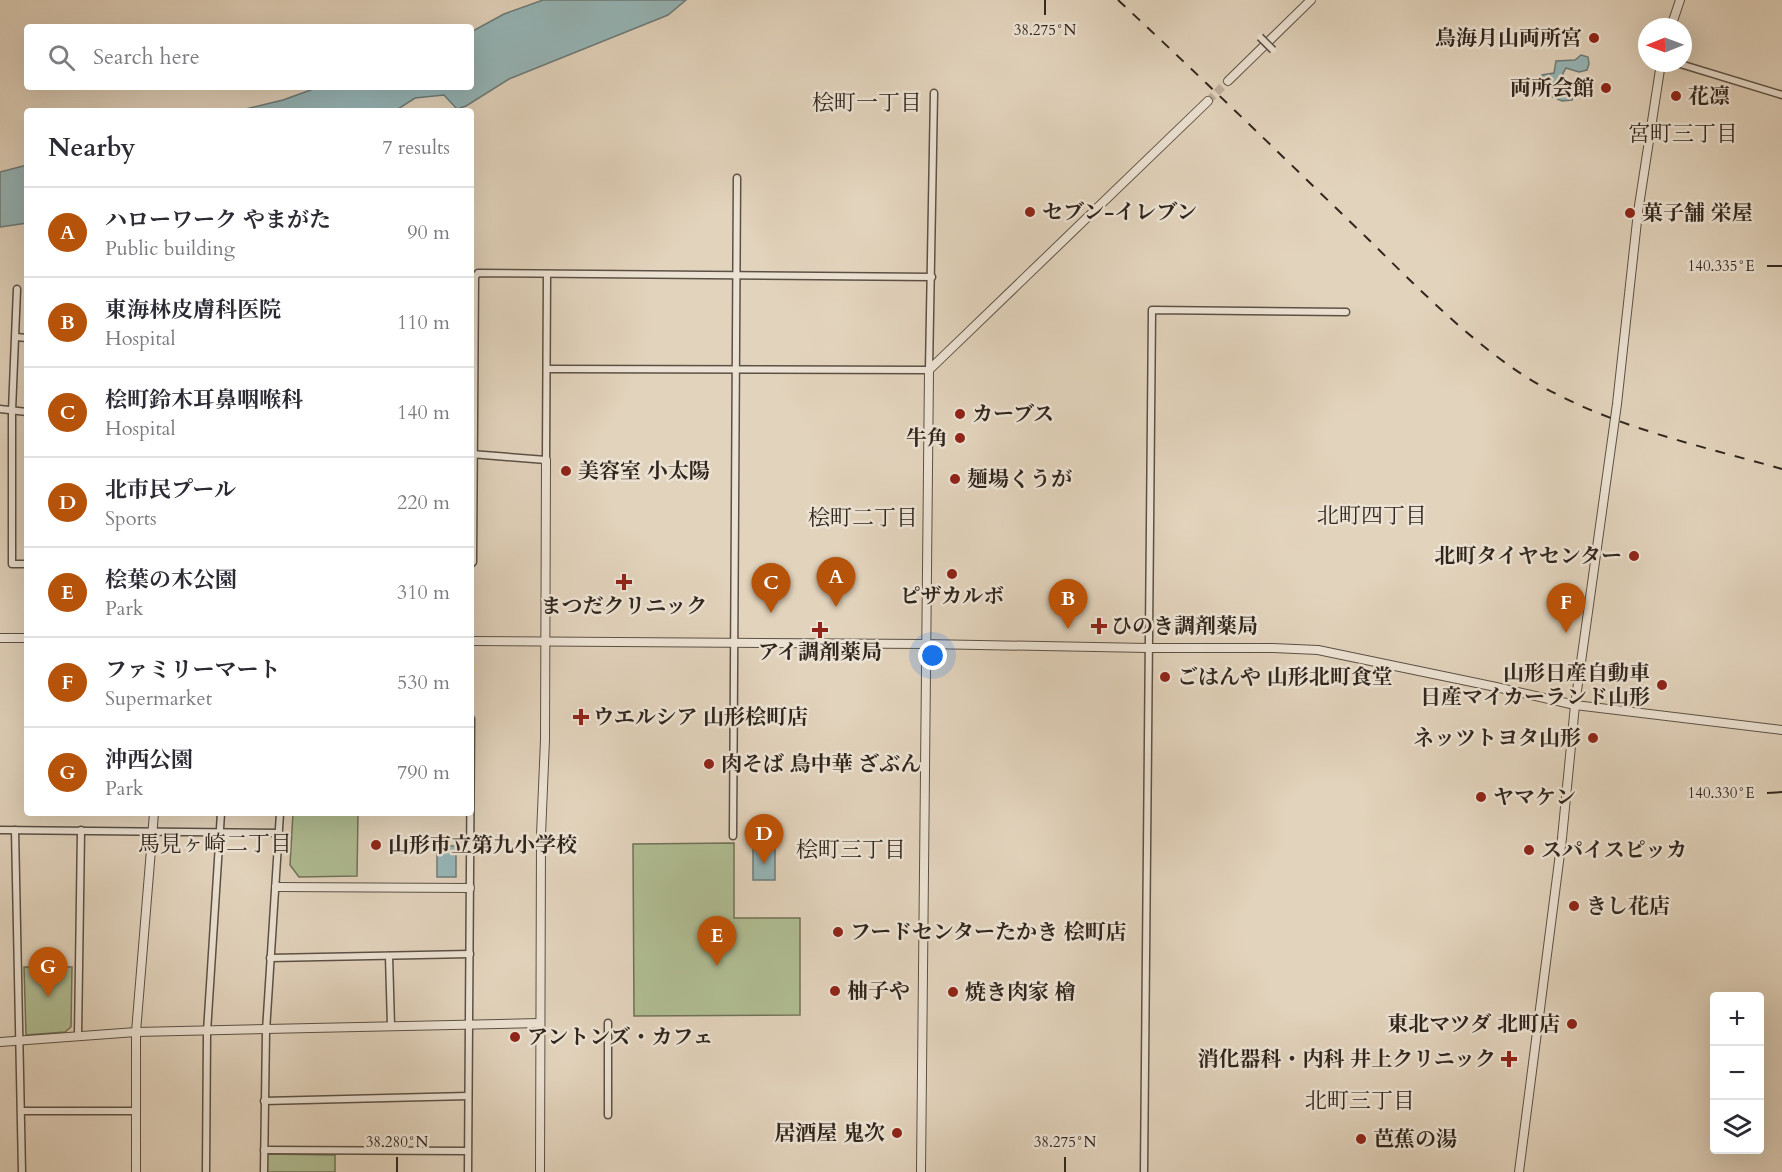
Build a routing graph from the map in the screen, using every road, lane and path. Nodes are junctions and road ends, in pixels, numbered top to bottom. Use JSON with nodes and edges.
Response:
{"nodes":[{"id":1,"x":1311,"y":0,"type":"edge"},
{"id":2,"x":1680,"y":0,"type":"edge"},
{"id":3,"x":1674,"y":18,"type":"edge"},
{"id":4,"x":1260,"y":37,"type":"dead end"},
{"id":5,"x":1273,"y":50,"type":"dead end"},
{"id":6,"x":1692,"y":68,"type":"edge"},
{"id":7,"x":1660,"y":72,"type":"edge"},
{"id":8,"x":1228,"y":81,"type":"tunnel mouth"},
{"id":9,"x":934,"y":93,"type":"dead end"},
{"id":10,"x":1782,"y":95,"type":"edge"},
{"id":11,"x":1208,"y":101,"type":"tunnel mouth"},
{"id":12,"x":737,"y":178,"type":"dead end"},
{"id":13,"x":547,"y":274,"type":"junction"},
{"id":14,"x":735,"y":276,"type":"junction"},
{"id":15,"x":932,"y":278,"type":"junction"},
{"id":16,"x":17,"y":289,"type":"dead end"},
{"id":17,"x":1346,"y":312,"type":"dead end"},
{"id":18,"x":474,"y":329,"type":"edge"},
{"id":19,"x":16,"y":337,"type":"junction"},
{"id":20,"x":24,"y":338,"type":"edge"},
{"id":21,"x":547,"y":369,"type":"junction"},
{"id":22,"x":735,"y":369,"type":"junction"},
{"id":23,"x":929,"y":370,"type":"junction"},
{"id":24,"x":0,"y":409,"type":"edge"},
{"id":25,"x":12,"y":411,"type":"junction"},
{"id":26,"x":24,"y":412,"type":"edge"},
{"id":27,"x":474,"y":454,"type":"edge"},
{"id":28,"x":546,"y":460,"type":"junction"},
{"id":29,"x":24,"y":564,"type":"edge"},
{"id":30,"x":0,"y":638,"type":"edge"},
{"id":31,"x":24,"y":638,"type":"edge"},
{"id":32,"x":474,"y":641,"type":"edge"},
{"id":33,"x":546,"y":642,"type":"junction"},
{"id":34,"x":733,"y":643,"type":"junction"},
{"id":35,"x":926,"y":644,"type":"junction"},
{"id":36,"x":1148,"y":648,"type":"junction"},
{"id":37,"x":1575,"y":705,"type":"junction"},
{"id":38,"x":1782,"y":730,"type":"edge"},
{"id":39,"x":154,"y":816,"type":"edge"},
{"id":40,"x":221,"y":816,"type":"edge"},
{"id":41,"x":280,"y":816,"type":"edge"},
{"id":42,"x":470,"y":816,"type":"edge"},
{"id":43,"x":0,"y":830,"type":"edge"},
{"id":44,"x":81,"y":830,"type":"junction"},
{"id":45,"x":15,"y":831,"type":"junction"},
{"id":46,"x":153,"y":831,"type":"junction"},
{"id":47,"x":219,"y":833,"type":"junction"},
{"id":48,"x":279,"y":833,"type":"junction"},
{"id":49,"x":733,"y":836,"type":"dead end"},
{"id":50,"x":276,"y":887,"type":"junction"},
{"id":51,"x":470,"y":888,"type":"junction"},
{"id":52,"x":470,"y":954,"type":"junction"},
{"id":53,"x":389,"y":956,"type":"junction"},
{"id":54,"x":270,"y":958,"type":"junction"},
{"id":55,"x":540,"y":1023,"type":"junction"},
{"id":56,"x":608,"y":1023,"type":"dead end"},
{"id":57,"x":469,"y":1024,"type":"junction"},
{"id":58,"x":391,"y":1026,"type":"junction"},
{"id":59,"x":266,"y":1031,"type":"junction"},
{"id":60,"x":136,"y":1032,"type":"junction"},
{"id":61,"x":207,"y":1032,"type":"junction"},
{"id":62,"x":78,"y":1036,"type":"junction"},
{"id":63,"x":20,"y":1041,"type":"junction"},
{"id":64,"x":0,"y":1042,"type":"edge"},
{"id":65,"x":468,"y":1096,"type":"junction"},
{"id":66,"x":264,"y":1101,"type":"junction"},
{"id":67,"x":22,"y":1111,"type":"junction"},
{"id":68,"x":136,"y":1111,"type":"junction"},
{"id":69,"x":608,"y":1115,"type":"dead end"},
{"id":70,"x":264,"y":1150,"type":"junction"},
{"id":71,"x":468,"y":1151,"type":"junction"},
{"id":72,"x":22,"y":1172,"type":"edge"},
{"id":73,"x":136,"y":1172,"type":"edge"},
{"id":74,"x":206,"y":1172,"type":"edge"},
{"id":75,"x":264,"y":1172,"type":"edge"},
{"id":76,"x":468,"y":1172,"type":"edge"},
{"id":77,"x":540,"y":1172,"type":"edge"},
{"id":78,"x":921,"y":1172,"type":"edge"},
{"id":79,"x":1144,"y":1172,"type":"edge"},
{"id":80,"x":1519,"y":1172,"type":"edge"}],
"edges":[{"from":1,"to":8,"type":"street"},
{"from":2,"to":3,"type":"street"},
{"from":4,"to":5,"type":"street","bridge":true},
{"from":6,"to":10,"type":"street"},
{"from":7,"to":37,"type":"street"},
{"from":9,"to":15,"type":"street"},
{"from":11,"to":23,"type":"street"},
{"from":12,"to":14,"type":"street"},
{"from":13,"to":14,"type":"street"},
{"from":13,"to":18,"type":"street"},
{"from":13,"to":21,"type":"street"},
{"from":14,"to":15,"type":"street"},
{"from":14,"to":22,"type":"street"},
{"from":15,"to":23,"type":"street"},
{"from":16,"to":19,"type":"street"},
{"from":17,"to":36,"type":"street"},
{"from":19,"to":20,"type":"street"},
{"from":19,"to":25,"type":"street"},
{"from":21,"to":22,"type":"street"},
{"from":21,"to":28,"type":"street"},
{"from":22,"to":23,"type":"street"},
{"from":22,"to":34,"type":"street"},
{"from":23,"to":35,"type":"street"},
{"from":24,"to":25,"type":"street"},
{"from":25,"to":26,"type":"street"},
{"from":25,"to":29,"type":"street"},
{"from":27,"to":28,"type":"street"},
{"from":28,"to":33,"type":"street"},
{"from":30,"to":31,"type":"street"},
{"from":32,"to":33,"type":"street"},
{"from":33,"to":34,"type":"street"},
{"from":33,"to":55,"type":"street"},
{"from":34,"to":35,"type":"street"},
{"from":34,"to":49,"type":"street"},
{"from":35,"to":36,"type":"street"},
{"from":35,"to":78,"type":"street"},
{"from":36,"to":37,"type":"street"},
{"from":36,"to":79,"type":"street"},
{"from":37,"to":38,"type":"street"},
{"from":37,"to":80,"type":"street"},
{"from":39,"to":46,"type":"street"},
{"from":40,"to":47,"type":"street"},
{"from":41,"to":48,"type":"street"},
{"from":42,"to":51,"type":"street"},
{"from":43,"to":45,"type":"street"},
{"from":44,"to":45,"type":"street"},
{"from":44,"to":46,"type":"street"},
{"from":44,"to":62,"type":"street"},
{"from":45,"to":63,"type":"street"},
{"from":46,"to":47,"type":"street"},
{"from":46,"to":60,"type":"street"},
{"from":47,"to":48,"type":"street"},
{"from":47,"to":61,"type":"street"},
{"from":48,"to":50,"type":"street"},
{"from":50,"to":51,"type":"street"},
{"from":50,"to":54,"type":"street"},
{"from":51,"to":52,"type":"street"},
{"from":52,"to":53,"type":"street"},
{"from":52,"to":57,"type":"street"},
{"from":53,"to":54,"type":"street"},
{"from":53,"to":58,"type":"street"},
{"from":54,"to":59,"type":"street"},
{"from":55,"to":57,"type":"street"},
{"from":55,"to":77,"type":"street"},
{"from":56,"to":69,"type":"street"},
{"from":57,"to":58,"type":"street"},
{"from":57,"to":65,"type":"street"},
{"from":58,"to":59,"type":"street"},
{"from":59,"to":61,"type":"street"},
{"from":59,"to":66,"type":"street"},
{"from":60,"to":61,"type":"street"},
{"from":60,"to":62,"type":"street"},
{"from":60,"to":68,"type":"street"},
{"from":61,"to":74,"type":"street"},
{"from":62,"to":63,"type":"street"},
{"from":63,"to":64,"type":"street"},
{"from":63,"to":67,"type":"street"},
{"from":65,"to":66,"type":"street"},
{"from":65,"to":71,"type":"street"},
{"from":66,"to":70,"type":"street"},
{"from":67,"to":68,"type":"street"},
{"from":67,"to":72,"type":"street"},
{"from":68,"to":73,"type":"street"},
{"from":70,"to":71,"type":"street"},
{"from":70,"to":75,"type":"street"},
{"from":71,"to":76,"type":"street"}]}
